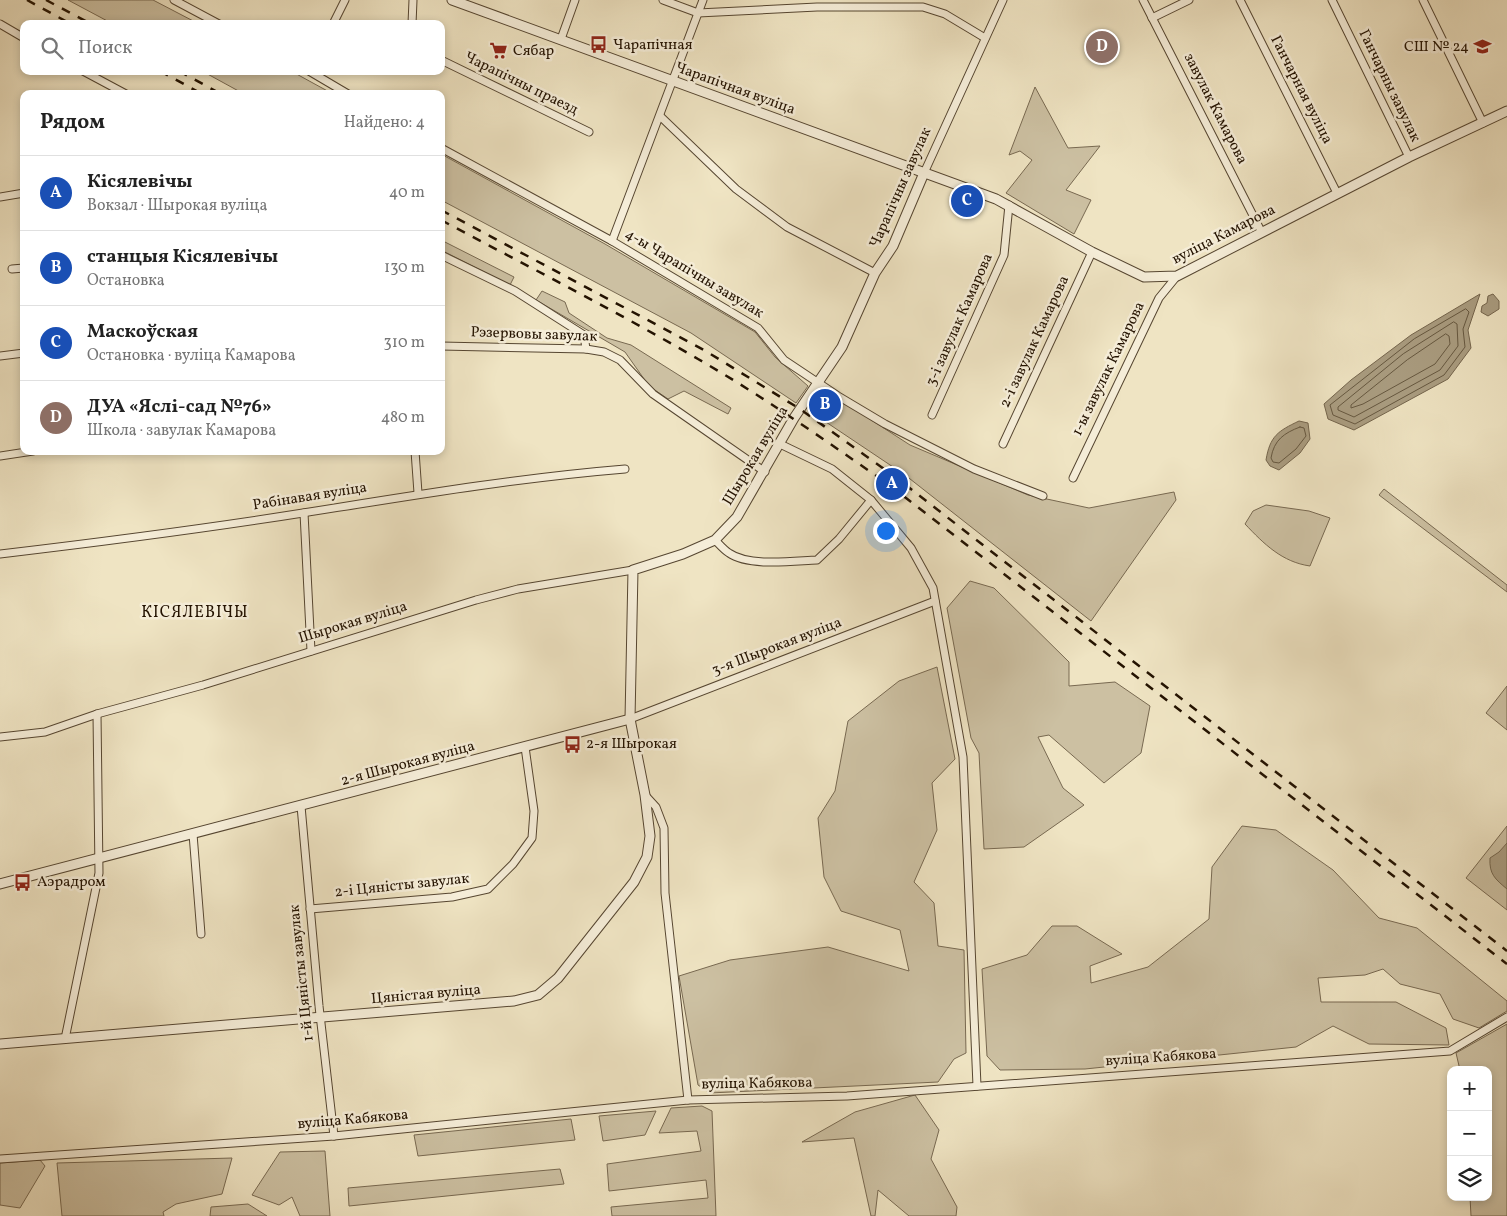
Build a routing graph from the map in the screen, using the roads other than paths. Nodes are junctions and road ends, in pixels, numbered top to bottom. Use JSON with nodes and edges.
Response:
{"nodes":[{"id":1,"x":174,"y":0,"type":"edge"},
{"id":2,"x":345,"y":0,"type":"edge"},
{"id":3,"x":413,"y":0,"type":"edge"},
{"id":4,"x":452,"y":0,"type":"edge"},
{"id":5,"x":575,"y":0,"type":"edge"},
{"id":6,"x":663,"y":0,"type":"edge"},
{"id":7,"x":703,"y":0,"type":"edge"},
{"id":8,"x":1003,"y":0,"type":"edge"},
{"id":9,"x":1143,"y":0,"type":"edge"},
{"id":10,"x":1189,"y":0,"type":"edge"},
{"id":11,"x":1240,"y":0,"type":"edge"},
{"id":12,"x":1332,"y":0,"type":"edge"},
{"id":13,"x":1423,"y":0,"type":"edge"},
{"id":14,"x":698,"y":13,"type":"junction"},
{"id":15,"x":1152,"y":18,"type":"junction"},
{"id":16,"x":212,"y":20,"type":"edge"},
{"id":17,"x":335,"y":20,"type":"edge"},
{"id":18,"x":412,"y":20,"type":"edge"},
{"id":19,"x":0,"y":24,"type":"edge"},
{"id":20,"x":20,"y":36,"type":"edge"},
{"id":21,"x":985,"y":38,"type":"junction"},
{"id":22,"x":561,"y":39,"type":"junction"},
{"id":23,"x":445,"y":62,"type":"edge"},
{"id":24,"x":90,"y":75,"type":"edge"},
{"id":25,"x":316,"y":75,"type":"edge"},
{"id":26,"x":673,"y":81,"type":"junction"},
{"id":27,"x":118,"y":90,"type":"edge"},
{"id":28,"x":341,"y":90,"type":"edge"},
{"id":29,"x":1507,"y":111,"type":"edge"},
{"id":30,"x":660,"y":116,"type":"junction"},
{"id":31,"x":1483,"y":123,"type":"junction"},
{"id":32,"x":589,"y":132,"type":"dead end"},
{"id":33,"x":445,"y":150,"type":"edge"},
{"id":34,"x":1409,"y":157,"type":"junction"},
{"id":35,"x":924,"y":173,"type":"junction"},
{"id":36,"x":1337,"y":193,"type":"junction"},
{"id":37,"x":20,"y":194,"type":"edge"},
{"id":38,"x":0,"y":197,"type":"edge"},
{"id":39,"x":1009,"y":205,"type":"junction"},
{"id":40,"x":1261,"y":232,"type":"junction"},
{"id":41,"x":612,"y":241,"type":"junction"},
{"id":42,"x":1092,"y":252,"type":"junction"},
{"id":43,"x":445,"y":258,"type":"edge"},
{"id":44,"x":20,"y":268,"type":"edge"},
{"id":45,"x":12,"y":269,"type":"dead end"},
{"id":46,"x":875,"y":274,"type":"junction"},
{"id":47,"x":1177,"y":276,"type":"junction"},
{"id":48,"x":445,"y":346,"type":"edge"},
{"id":49,"x":586,"y":349,"type":"junction"},
{"id":50,"x":20,"y":354,"type":"edge"},
{"id":51,"x":0,"y":356,"type":"edge"},
{"id":52,"x":819,"y":383,"type":"junction"},
{"id":53,"x":932,"y":415,"type":"dead end"},
{"id":54,"x":780,"y":444,"type":"junction"},
{"id":55,"x":1003,"y":444,"type":"dead end"},
{"id":56,"x":20,"y":453,"type":"edge"},
{"id":57,"x":415,"y":455,"type":"edge"},
{"id":58,"x":0,"y":456,"type":"edge"},
{"id":59,"x":625,"y":469,"type":"dead end"},
{"id":60,"x":764,"y":472,"type":"junction"},
{"id":61,"x":1073,"y":478,"type":"dead end"},
{"id":62,"x":418,"y":493,"type":"junction"},
{"id":63,"x":1043,"y":496,"type":"dead end"},
{"id":64,"x":871,"y":500,"type":"junction"},
{"id":65,"x":304,"y":513,"type":"junction"},
{"id":66,"x":715,"y":540,"type":"junction"},
{"id":67,"x":0,"y":554,"type":"edge"},
{"id":68,"x":632,"y":570,"type":"junction"},
{"id":69,"x":935,"y":601,"type":"junction"},
{"id":70,"x":311,"y":651,"type":"junction"},
{"id":71,"x":97,"y":714,"type":"junction"},
{"id":72,"x":630,"y":719,"type":"junction"},
{"id":73,"x":0,"y":737,"type":"edge"},
{"id":74,"x":525,"y":747,"type":"junction"},
{"id":75,"x":645,"y":795,"type":"junction"},
{"id":76,"x":301,"y":806,"type":"junction"},
{"id":77,"x":193,"y":834,"type":"junction"},
{"id":78,"x":97,"y":859,"type":"junction"},
{"id":79,"x":0,"y":884,"type":"edge"},
{"id":80,"x":310,"y":910,"type":"junction"},
{"id":81,"x":201,"y":934,"type":"dead end"},
{"id":82,"x":320,"y":1017,"type":"junction"},
{"id":83,"x":1507,"y":1018,"type":"edge"},
{"id":84,"x":65,"y":1039,"type":"junction"},
{"id":85,"x":0,"y":1044,"type":"edge"},
{"id":86,"x":978,"y":1086,"type":"junction"},
{"id":87,"x":688,"y":1100,"type":"junction"},
{"id":88,"x":334,"y":1136,"type":"junction"},
{"id":89,"x":0,"y":1159,"type":"edge"}],
"edges":[{"from":1,"to":16,"type":"street"},
{"from":2,"to":17,"type":"street"},
{"from":3,"to":18,"type":"street"},
{"from":4,"to":22,"type":"street","name":"Чарапічная вуліца"},
{"from":5,"to":22,"type":"street"},
{"from":6,"to":14,"type":"street"},
{"from":7,"to":14,"type":"street","name":"4-ы Чарапічны завулак"},
{"from":8,"to":21,"type":"street","name":"Чарапічны завулак"},
{"from":9,"to":15,"type":"street","name":"завулак Камарова"},
{"from":10,"to":15,"type":"street"},
{"from":11,"to":36,"type":"street","name":"Ганчарная вуліца"},
{"from":12,"to":34,"type":"street","name":"Ганчарны завулак"},
{"from":13,"to":31,"type":"street"},
{"from":14,"to":21,"type":"street"},
{"from":14,"to":26,"type":"street","name":"4-ы Чарапічны завулак"},
{"from":15,"to":40,"type":"street","name":"завулак Камарова"},
{"from":19,"to":20,"type":"street"},
{"from":21,"to":35,"type":"street","name":"Чарапічны завулак"},
{"from":22,"to":26,"type":"street","name":"Чарапічная вуліца"},
{"from":23,"to":32,"type":"street","name":"Чарапічны праезд"},
{"from":24,"to":27,"type":"street"},
{"from":25,"to":28,"type":"street"},
{"from":26,"to":30,"type":"street","name":"4-ы Чарапічны завулак"},
{"from":26,"to":35,"type":"street","name":"Чарапічная вуліца"},
{"from":29,"to":31,"type":"street","name":"вуліца Камарова"},
{"from":30,"to":41,"type":"street","name":"4-ы Чарапічны завулак"},
{"from":30,"to":46,"type":"street"},
{"from":31,"to":34,"type":"street","name":"вуліца Камарова"},
{"from":33,"to":41,"type":"street","name":"4-ы Чарапічны завулак"},
{"from":34,"to":36,"type":"street","name":"вуліца Камарова"},
{"from":35,"to":39,"type":"street","name":"вуліца Камарова"},
{"from":35,"to":46,"type":"street","name":"Чарапічны завулак"},
{"from":36,"to":40,"type":"street","name":"вуліца Камарова"},
{"from":37,"to":38,"type":"street"},
{"from":39,"to":42,"type":"street","name":"вуліца Камарова"},
{"from":39,"to":53,"type":"street","name":"3-і завулак Камарова"},
{"from":40,"to":47,"type":"street","name":"вуліца Камарова"},
{"from":41,"to":52,"type":"street","name":"4-ы Чарапічны завулак"},
{"from":42,"to":47,"type":"street","name":"вуліца Камарова"},
{"from":42,"to":55,"type":"street","name":"2-і завулак Камарова"},
{"from":43,"to":49,"type":"street"},
{"from":44,"to":45,"type":"street"},
{"from":46,"to":52,"type":"street","name":"Чарапічны завулак"},
{"from":47,"to":61,"type":"street","name":"1-ы завулак Камарова"},
{"from":48,"to":49,"type":"street","name":"Рэзервовы завулак"},
{"from":49,"to":60,"type":"street","name":"Рэзервовы завулак"},
{"from":50,"to":51,"type":"street"},
{"from":52,"to":54,"type":"street","name":"Шырокая вуліца"},
{"from":52,"to":63,"type":"street","name":"4-ы Чарапічны завулак"},
{"from":54,"to":60,"type":"street","name":"Шырокая вуліца"},
{"from":54,"to":64,"type":"street"},
{"from":56,"to":58,"type":"street"},
{"from":57,"to":62,"type":"street"},
{"from":59,"to":62,"type":"street","name":"Рабінавая вуліца"},
{"from":60,"to":66,"type":"street","name":"Шырокая вуліца"},
{"from":62,"to":65,"type":"street","name":"Рабінавая вуліца"},
{"from":64,"to":66,"type":"street"},
{"from":64,"to":69,"type":"street"},
{"from":65,"to":67,"type":"street","name":"Рабінавая вуліца"},
{"from":65,"to":70,"type":"street"},
{"from":66,"to":68,"type":"street","name":"Шырокая вуліца"},
{"from":68,"to":70,"type":"street","name":"Шырокая вуліца"},
{"from":68,"to":72,"type":"street","name":"Цяністая вуліца"},
{"from":69,"to":72,"type":"street","name":"3-я Шырокая вуліца"},
{"from":69,"to":86,"type":"street"},
{"from":70,"to":71,"type":"street","name":"Шырокая вуліца"},
{"from":71,"to":73,"type":"street","name":"Шырокая вуліца"},
{"from":71,"to":78,"type":"street"},
{"from":72,"to":74,"type":"street","name":"2-я Шырокая вуліца"},
{"from":72,"to":75,"type":"street","name":"Цяністая вуліца"},
{"from":74,"to":76,"type":"street","name":"2-я Шырокая вуліца"},
{"from":74,"to":80,"type":"street","name":"2-і Цяністы завулак"},
{"from":75,"to":82,"type":"street","name":"Цяністая вуліца"},
{"from":75,"to":87,"type":"street"},
{"from":76,"to":77,"type":"street","name":"2-я Шырокая вуліца"},
{"from":76,"to":80,"type":"street","name":"1-й Цяністы завулак"},
{"from":77,"to":78,"type":"street","name":"2-я Шырокая вуліца"},
{"from":77,"to":81,"type":"street"},
{"from":78,"to":79,"type":"street","name":"2-я Шырокая вуліца"},
{"from":78,"to":84,"type":"street"},
{"from":80,"to":82,"type":"street","name":"1-й Цяністы завулак"},
{"from":82,"to":84,"type":"street","name":"Цяністая вуліца"},
{"from":82,"to":88,"type":"street","name":"1-й Цяністы завулак"},
{"from":83,"to":86,"type":"street","name":"вуліца Кабякова"},
{"from":84,"to":85,"type":"street","name":"Цяністая вуліца"},
{"from":86,"to":87,"type":"street","name":"вуліца Кабякова"},
{"from":87,"to":88,"type":"street","name":"вуліца Кабякова"},
{"from":88,"to":89,"type":"street","name":"вуліца Кабякова"}]}
